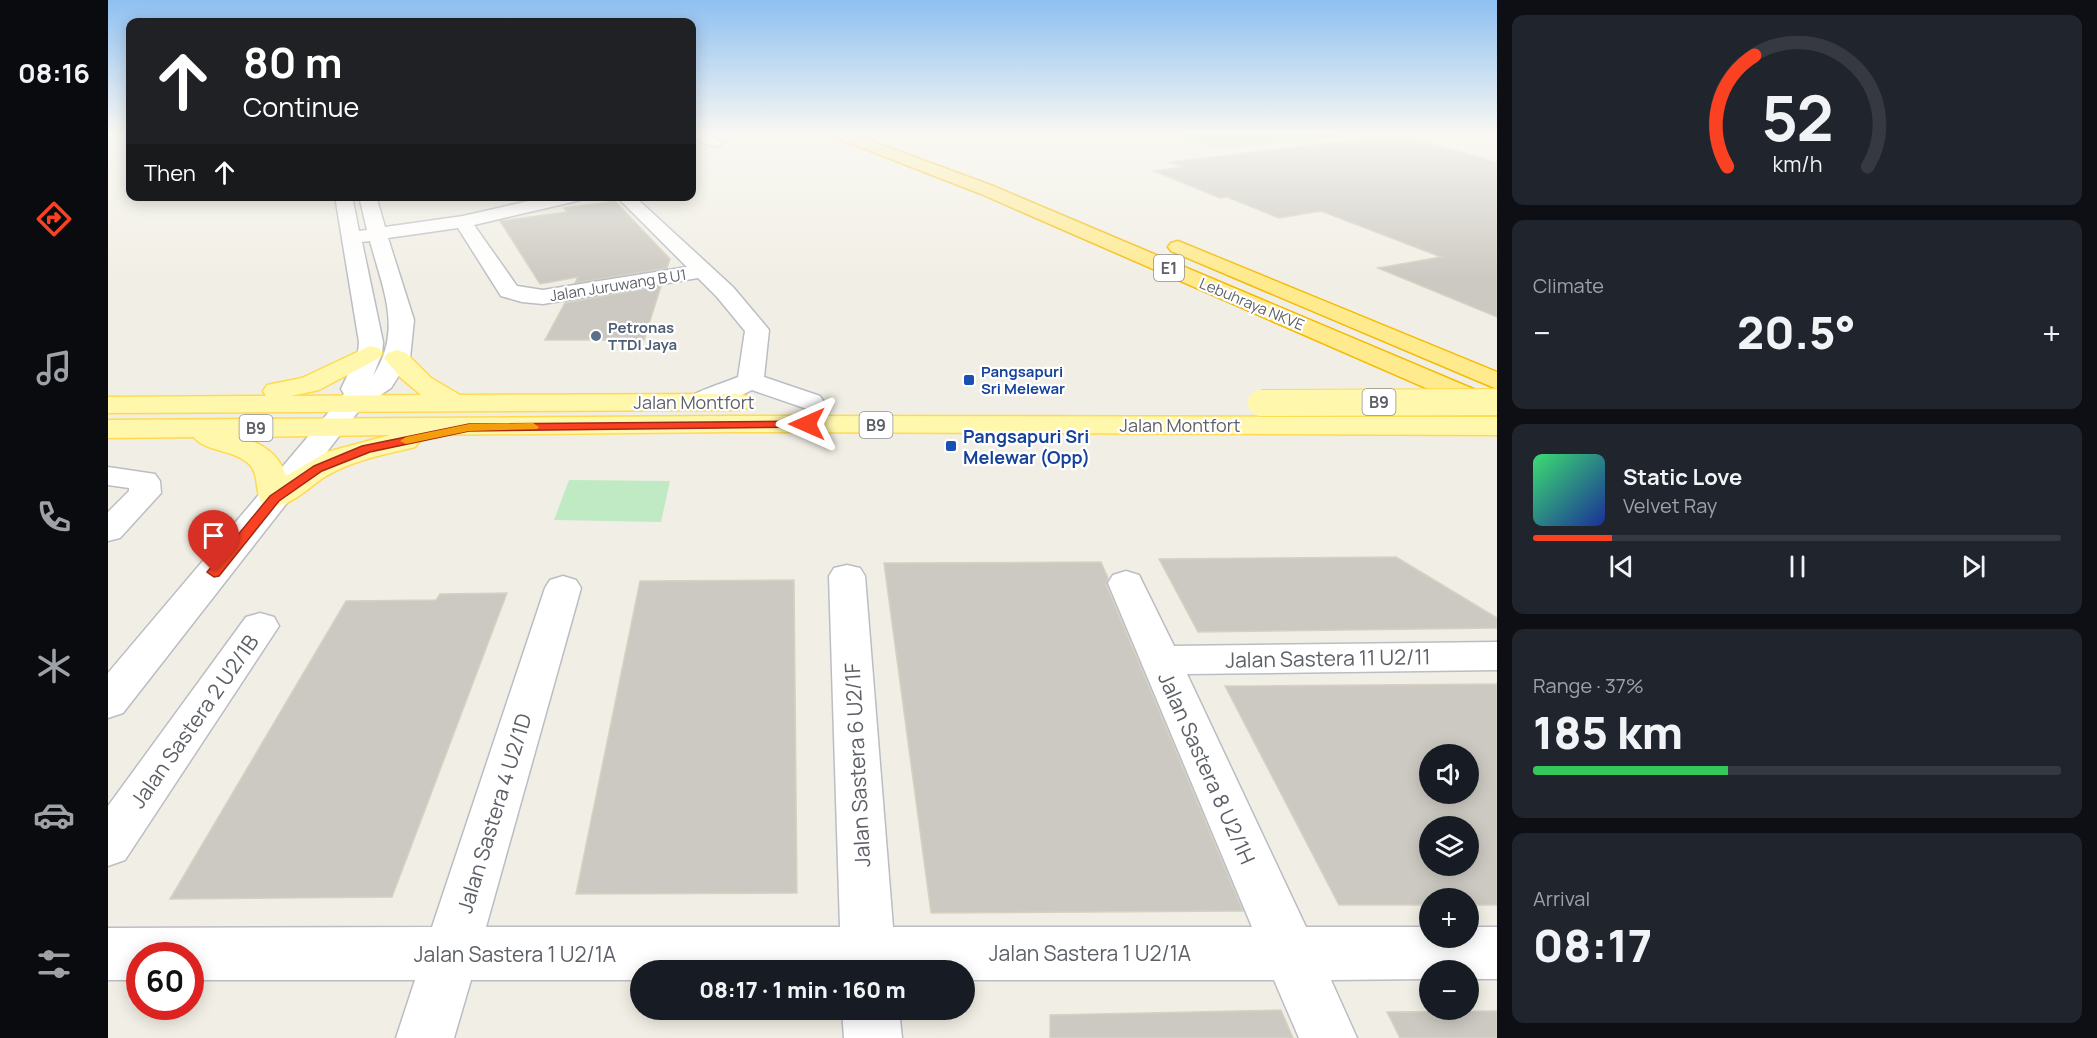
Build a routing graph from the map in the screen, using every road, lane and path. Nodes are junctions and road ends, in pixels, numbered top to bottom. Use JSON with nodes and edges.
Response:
{"nodes":[{"id":1,"x":967,"y":182,"type":"edge"},
{"id":2,"x":344,"y":201,"type":"edge"},
{"id":3,"x":368,"y":201,"type":"edge"},
{"id":4,"x":554,"y":201,"type":"edge"},
{"id":5,"x":629,"y":201,"type":"edge"},
{"id":6,"x":464,"y":222,"type":"junction"},
{"id":7,"x":378,"y":234,"type":"junction"},
{"id":8,"x":350,"y":238,"type":"junction"},
{"id":9,"x":1162,"y":241,"type":"dead end"},
{"id":10,"x":703,"y":271,"type":"junction"},
{"id":11,"x":370,"y":352,"type":"junction"},
{"id":12,"x":397,"y":358,"type":"junction"},
{"id":13,"x":751,"y":381,"type":"junction"},
{"id":14,"x":1497,"y":381,"type":"edge"},
{"id":15,"x":351,"y":402,"type":"junction"},
{"id":16,"x":453,"y":402,"type":"junction"},
{"id":17,"x":696,"y":402,"type":"junction"},
{"id":18,"x":810,"y":402,"type":"junction"},
{"id":19,"x":1497,"y":402,"type":"edge"},
{"id":20,"x":204,"y":404,"type":"junction"},
{"id":21,"x":108,"y":405,"type":"edge"},
{"id":22,"x":1497,"y":409,"type":"edge"},
{"id":23,"x":1497,"y":426,"type":"edge"},
{"id":24,"x":469,"y":427,"type":"junction"},
{"id":25,"x":332,"y":428,"type":"junction"},
{"id":26,"x":108,"y":429,"type":"edge"},
{"id":27,"x":181,"y":429,"type":"junction"},
{"id":28,"x":108,"y":476,"type":"edge"},
{"id":29,"x":274,"y":498,"type":"junction"},
{"id":30,"x":108,"y":531,"type":"edge"},
{"id":31,"x":847,"y":576,"type":"dead end"},
{"id":32,"x":1126,"y":583,"type":"dead end"},
{"id":33,"x":563,"y":588,"type":"dead end"},
{"id":34,"x":260,"y":626,"type":"dead end"},
{"id":35,"x":1497,"y":656,"type":"edge"},
{"id":36,"x":1160,"y":660,"type":"junction"},
{"id":37,"x":108,"y":702,"type":"edge"},
{"id":38,"x":108,"y":845,"type":"edge"},
{"id":39,"x":1289,"y":953,"type":"junction"},
{"id":40,"x":1497,"y":953,"type":"edge"},
{"id":41,"x":108,"y":954,"type":"edge"},
{"id":42,"x":451,"y":954,"type":"junction"},
{"id":43,"x":764,"y":960,"type":"edge"},
{"id":44,"x":868,"y":960,"type":"edge"},
{"id":45,"x":962,"y":960,"type":"edge"},
{"id":46,"x":872,"y":1020,"type":"edge"},
{"id":47,"x":425,"y":1038,"type":"edge"},
{"id":48,"x":873,"y":1038,"type":"edge"},
{"id":49,"x":1328,"y":1038,"type":"edge"}],
"edges":[{"from":1,"to":22,"type":"highway","name":"Lebuhraya NKVE","number":"E1"},
{"from":2,"to":8,"type":"street"},
{"from":3,"to":7,"type":"street"},
{"from":4,"to":6,"type":"street"},
{"from":5,"to":10,"type":"street"},
{"from":6,"to":7,"type":"street"},
{"from":6,"to":10,"type":"street","name":"Jalan Juruwang B U1"},
{"from":7,"to":8,"type":"street"},
{"from":7,"to":12,"type":"street"},
{"from":8,"to":11,"type":"street"},
{"from":9,"to":14,"type":"highway","name":"Lebuhraya NKVE","number":"E1"},
{"from":10,"to":13,"type":"street"},
{"from":11,"to":15,"type":"street"},
{"from":11,"to":20,"type":"main road"},
{"from":12,"to":15,"type":"street"},
{"from":12,"to":16,"type":"main road"},
{"from":13,"to":17,"type":"street"},
{"from":13,"to":18,"type":"street"},
{"from":15,"to":16,"type":"main road","name":"Jalan Montfort","number":"B9"},
{"from":15,"to":20,"type":"main road","name":"Jalan Montfort","number":"B9"},
{"from":15,"to":25,"type":"street"},
{"from":16,"to":17,"type":"main road","name":"Jalan Montfort","number":"B9"},
{"from":17,"to":18,"type":"main road","name":"Jalan Montfort","number":"B9"},
{"from":18,"to":19,"type":"main road","name":"Jalan Montfort","number":"B9","bridge":true},
{"from":20,"to":21,"type":"main road","name":"Jalan Montfort","number":"B9"},
{"from":23,"to":24,"type":"main road","name":"Jalan Montfort","number":"B9"},
{"from":24,"to":25,"type":"main road","name":"Jalan Montfort","number":"B9"},
{"from":24,"to":29,"type":"main road"},
{"from":25,"to":27,"type":"main road","name":"Jalan Montfort","number":"B9"},
{"from":25,"to":29,"type":"street"},
{"from":26,"to":27,"type":"main road","name":"Jalan Montfort","number":"B9"},
{"from":27,"to":29,"type":"main road"},
{"from":28,"to":30,"type":"street"},
{"from":29,"to":37,"type":"street"},
{"from":31,"to":44,"type":"street","name":"Jalan Sastera 6 U2/1F"},
{"from":32,"to":36,"type":"street","name":"Jalan Sastera 8 U2/1H"},
{"from":33,"to":42,"type":"street","name":"Jalan Sastera 4 U2/1D"},
{"from":34,"to":38,"type":"street","name":"Jalan Sastera 2 U2/1B"},
{"from":35,"to":36,"type":"street","name":"Jalan Sastera 11 U2/11"},
{"from":36,"to":39,"type":"street","name":"Jalan Sastera 8 U2/1H"},
{"from":39,"to":40,"type":"street","name":"Jalan Sastera 1 U2/1A"},
{"from":39,"to":45,"type":"street","name":"Jalan Sastera 1 U2/1A"},
{"from":39,"to":49,"type":"street","name":"Jalan Sastera 8 U2/1H"},
{"from":41,"to":42,"type":"street","name":"Jalan Sastera 1 U2/1A"},
{"from":42,"to":43,"type":"street","name":"Jalan Sastera 1 U2/1A"},
{"from":42,"to":47,"type":"street","name":"Jalan Sastera 4 U2/1D"},
{"from":46,"to":48,"type":"street"}]}
